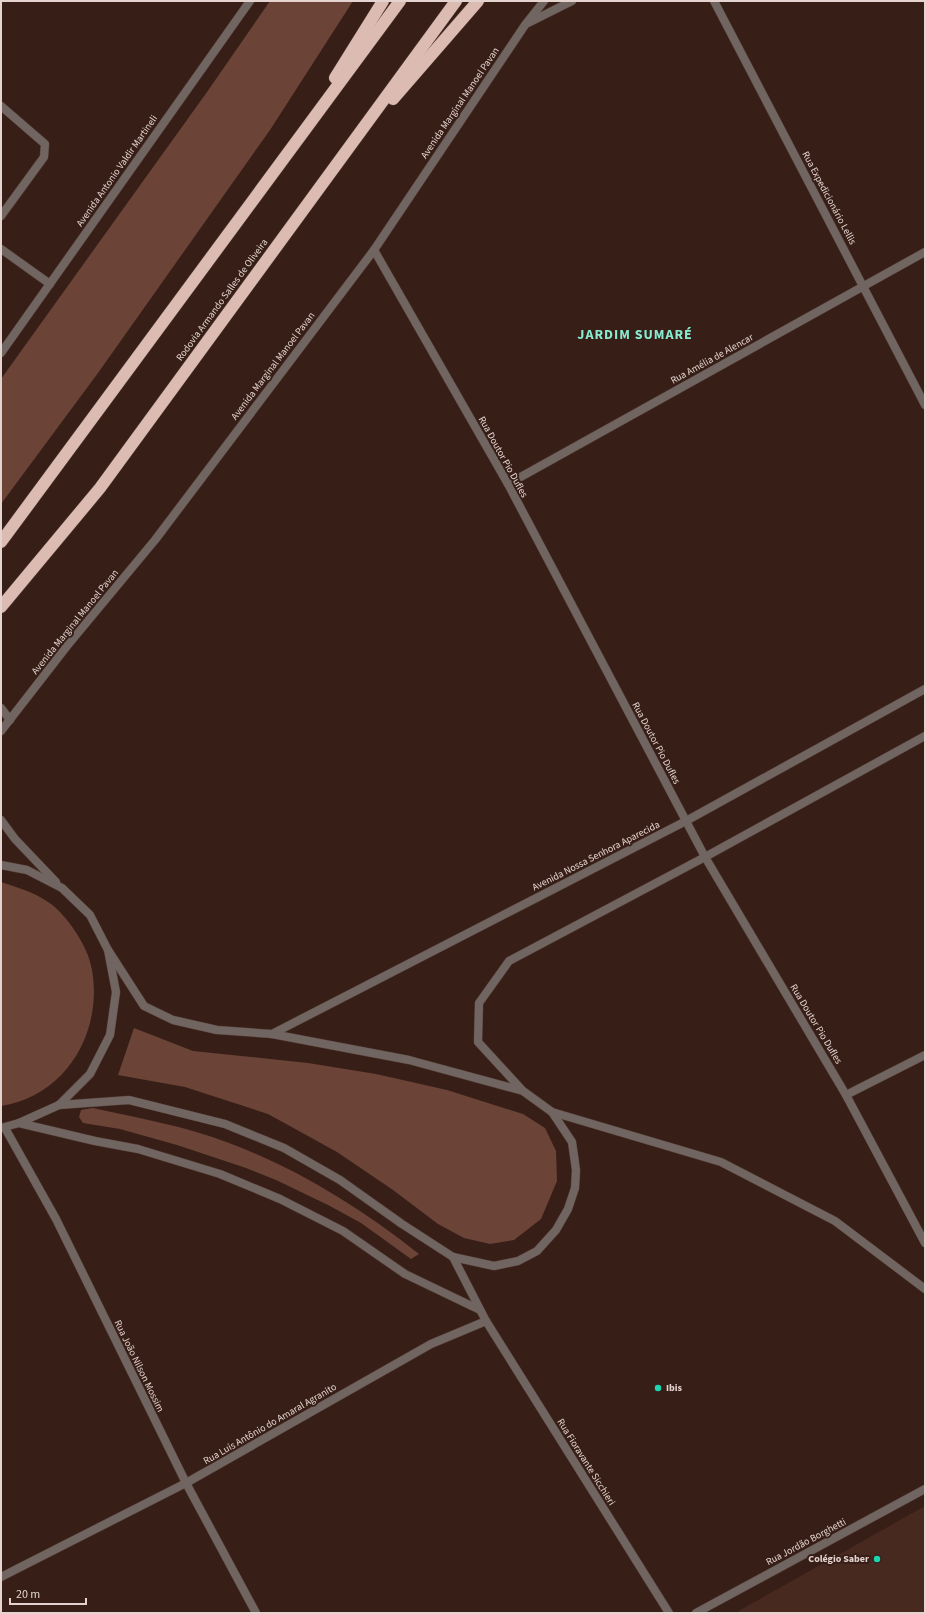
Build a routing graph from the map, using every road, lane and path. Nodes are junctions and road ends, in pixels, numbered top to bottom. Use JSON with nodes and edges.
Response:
{"nodes":[{"id":1,"x":250,"y":1,"type":"edge"},
{"id":2,"x":383,"y":1,"type":"edge"},
{"id":3,"x":400,"y":1,"type":"edge"},
{"id":4,"x":456,"y":1,"type":"edge"},
{"id":5,"x":478,"y":1,"type":"edge"},
{"id":6,"x":544,"y":1,"type":"edge"},
{"id":7,"x":572,"y":1,"type":"edge"},
{"id":8,"x":714,"y":1,"type":"edge"},
{"id":9,"x":525,"y":25,"type":"junction"},
{"id":10,"x":1,"y":106,"type":"edge"},
{"id":11,"x":282,"y":162,"type":"junction"},
{"id":12,"x":1,"y":216,"type":"edge"},
{"id":13,"x":1,"y":249,"type":"edge"},
{"id":14,"x":374,"y":250,"type":"junction"},
{"id":15,"x":925,"y":252,"type":"edge"},
{"id":16,"x":50,"y":284,"type":"junction"},
{"id":17,"x":864,"y":286,"type":"junction"},
{"id":18,"x":245,"y":290,"type":"junction"},
{"id":19,"x":1,"y":353,"type":"edge"},
{"id":20,"x":925,"y":405,"type":"edge"},
{"id":21,"x":508,"y":484,"type":"junction"},
{"id":22,"x":1,"y":542,"type":"edge"},
{"id":23,"x":1,"y":607,"type":"edge"},
{"id":24,"x":925,"y":689,"type":"edge"},
{"id":25,"x":1,"y":708,"type":"edge"},
{"id":26,"x":10,"y":720,"type":"junction"},
{"id":27,"x":1,"y":731,"type":"edge"},
{"id":28,"x":925,"y":736,"type":"edge"},
{"id":29,"x":1,"y":820,"type":"edge"},
{"id":30,"x":686,"y":821,"type":"junction"},
{"id":31,"x":705,"y":857,"type":"junction"},
{"id":32,"x":1,"y":865,"type":"edge"},
{"id":33,"x":62,"y":888,"type":"junction"},
{"id":34,"x":108,"y":950,"type":"junction"},
{"id":35,"x":272,"y":1034,"type":"junction"},
{"id":36,"x":925,"y":1055,"type":"edge"},
{"id":37,"x":523,"y":1091,"type":"junction"},
{"id":38,"x":846,"y":1095,"type":"junction"},
{"id":39,"x":59,"y":1105,"type":"junction"},
{"id":40,"x":552,"y":1112,"type":"junction"},
{"id":41,"x":19,"y":1123,"type":"junction"},
{"id":42,"x":3,"y":1128,"type":"edge"},
{"id":43,"x":925,"y":1243,"type":"edge"},
{"id":44,"x":453,"y":1257,"type":"junction"},
{"id":45,"x":925,"y":1289,"type":"edge"},
{"id":46,"x":480,"y":1310,"type":"junction"},
{"id":47,"x":486,"y":1321,"type":"junction"},
{"id":48,"x":186,"y":1483,"type":"junction"},
{"id":49,"x":925,"y":1489,"type":"edge"},
{"id":50,"x":1,"y":1577,"type":"edge"},
{"id":51,"x":256,"y":1613,"type":"edge"},
{"id":52,"x":668,"y":1613,"type":"edge"},
{"id":53,"x":696,"y":1613,"type":"edge"}],
"edges":[{"from":1,"to":16,"type":"street","name":"Avenida Antonio Valdir Martineli"},
{"from":2,"to":11,"type":"highway"},
{"from":3,"to":11,"type":"highway"},
{"from":4,"to":18,"type":"highway","name":"Rodovia Armando Salles de Oliveira"},
{"from":5,"to":18,"type":"highway"},
{"from":6,"to":9,"type":"street","name":"Avenida Marginal Manoel Pavan"},
{"from":7,"to":9,"type":"street"},
{"from":8,"to":17,"type":"street","name":"Rua Expedicionário Lellis"},
{"from":9,"to":14,"type":"street","name":"Avenida Marginal Manoel Pavan"},
{"from":10,"to":12,"type":"street"},
{"from":11,"to":22,"type":"highway"},
{"from":13,"to":16,"type":"street"},
{"from":14,"to":21,"type":"street","name":"Rua Doutor Pio Dufles"},
{"from":14,"to":26,"type":"street","name":"Avenida Marginal Manoel Pavan"},
{"from":15,"to":17,"type":"street","name":"Rua Amélia de Alencar"},
{"from":16,"to":19,"type":"street","name":"Avenida Antonio Valdir Martineli"},
{"from":17,"to":20,"type":"street","name":"Rua Expedicionário Lellis"},
{"from":17,"to":21,"type":"street","name":"Rua Amélia de Alencar"},
{"from":18,"to":23,"type":"highway","name":"Rodovia Armando Salles de Oliveira"},
{"from":21,"to":30,"type":"street","name":"Rua Doutor Pio Dufles"},
{"from":24,"to":30,"type":"street","name":"Avenida Nossa Senhora Aparecida"},
{"from":25,"to":26,"type":"street"},
{"from":26,"to":27,"type":"street","name":"Avenida Marginal Manoel Pavan"},
{"from":28,"to":31,"type":"street"},
{"from":29,"to":33,"type":"street"},
{"from":30,"to":31,"type":"street","name":"Rua Doutor Pio Dufles"},
{"from":30,"to":35,"type":"street","name":"Avenida Nossa Senhora Aparecida"},
{"from":31,"to":37,"type":"street"},
{"from":31,"to":38,"type":"street","name":"Rua Doutor Pio Dufles"},
{"from":32,"to":33,"type":"street"},
{"from":33,"to":34,"type":"street"},
{"from":34,"to":35,"type":"street"},
{"from":34,"to":39,"type":"street"},
{"from":35,"to":37,"type":"street"},
{"from":36,"to":38,"type":"street"},
{"from":37,"to":40,"type":"street"},
{"from":38,"to":43,"type":"street","name":"Rua Doutor Pio Dufles"},
{"from":39,"to":41,"type":"street"},
{"from":39,"to":44,"type":"street"},
{"from":40,"to":44,"type":"street"},
{"from":40,"to":45,"type":"street"},
{"from":41,"to":42,"type":"street"},
{"from":41,"to":46,"type":"street"},
{"from":42,"to":48,"type":"street","name":"Rua João Nilson Mossim"},
{"from":44,"to":46,"type":"street"},
{"from":46,"to":47,"type":"street"},
{"from":47,"to":48,"type":"street","name":"Rua Luis Antônio do Amaral Agranito"},
{"from":47,"to":52,"type":"street","name":"Rua Fioravante Sicchieri"},
{"from":48,"to":50,"type":"street","name":"Rua Luis Antônio do Amaral Agranito"},
{"from":48,"to":51,"type":"street","name":"Rua João Nilson Mossim"},
{"from":49,"to":53,"type":"street","name":"Rua Jordão Borghetti"}]}
